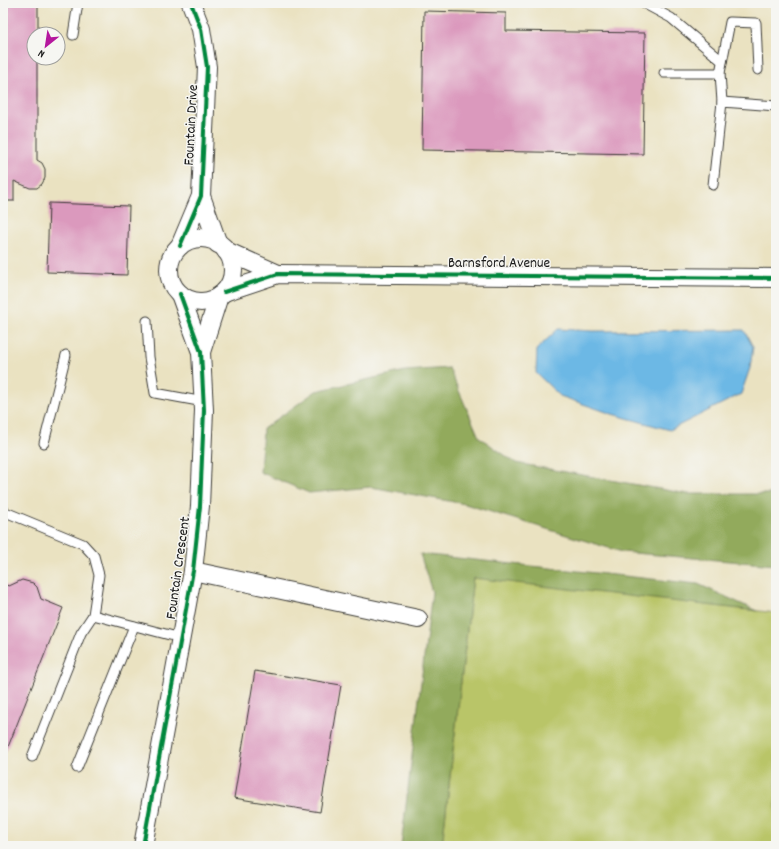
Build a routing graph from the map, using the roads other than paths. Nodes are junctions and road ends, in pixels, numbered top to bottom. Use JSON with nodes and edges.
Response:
{"nodes":[{"id":1,"x":78,"y":3,"type":"edge"},
{"id":2,"x":191,"y":3,"type":"edge"},
{"id":3,"x":643,"y":3,"type":"edge"},
{"id":4,"x":73,"y":35,"type":"dead end"},
{"id":5,"x":722,"y":61,"type":"junction"},
{"id":6,"x":758,"y":70,"type":"dead end"},
{"id":7,"x":664,"y":72,"type":"dead end"},
{"id":8,"x":720,"y":73,"type":"junction"},
{"id":9,"x":722,"y":102,"type":"junction"},
{"id":10,"x":776,"y":106,"type":"edge"},
{"id":11,"x":713,"y":186,"type":"dead end"},
{"id":12,"x":201,"y":196,"type":"junction"},
{"id":13,"x":180,"y":246,"type":"junction"},
{"id":14,"x":222,"y":248,"type":"junction"},
{"id":15,"x":278,"y":274,"type":"junction"},
{"id":16,"x":776,"y":278,"type":"edge"},
{"id":17,"x":180,"y":294,"type":"junction"},
{"id":18,"x":222,"y":294,"type":"junction"},
{"id":19,"x":147,"y":321,"type":"dead end"},
{"id":20,"x":201,"y":352,"type":"junction"},
{"id":21,"x":66,"y":355,"type":"dead end"},
{"id":22,"x":204,"y":402,"type":"junction"},
{"id":23,"x":44,"y":443,"type":"dead end"},
{"id":24,"x":3,"y":511,"type":"edge"},
{"id":25,"x":193,"y":572,"type":"junction"},
{"id":26,"x":93,"y":615,"type":"junction"},
{"id":27,"x":418,"y":619,"type":"dead end"},
{"id":28,"x":134,"y":626,"type":"junction"},
{"id":29,"x":181,"y":638,"type":"junction"},
{"id":30,"x":32,"y":757,"type":"dead end"},
{"id":31,"x":77,"y":768,"type":"dead end"},
{"id":32,"x":143,"y":846,"type":"edge"}],
"edges":[{"from":1,"to":4,"type":"lane"},
{"from":2,"to":12,"type":"street","name":"Fountain Drive"},
{"from":3,"to":5,"type":"lane"},
{"from":5,"to":6,"type":"lane"},
{"from":5,"to":8,"type":"lane"},
{"from":7,"to":8,"type":"lane"},
{"from":8,"to":9,"type":"lane"},
{"from":9,"to":10,"type":"lane"},
{"from":9,"to":11,"type":"lane"},
{"from":12,"to":13,"type":"street","name":"Fountain Drive"},
{"from":12,"to":14,"type":"street","name":"Fountain Drive"},
{"from":13,"to":14,"type":"street"},
{"from":13,"to":17,"type":"street"},
{"from":14,"to":15,"type":"street","name":"Barnsford Avenue"},
{"from":14,"to":18,"type":"street"},
{"from":15,"to":16,"type":"street","name":"Barnsford Avenue"},
{"from":15,"to":18,"type":"street","name":"Barnsford Avenue"},
{"from":17,"to":18,"type":"street"},
{"from":17,"to":20,"type":"street","name":"Fountain Crescent"},
{"from":18,"to":20,"type":"street","name":"Fountain Crescent"},
{"from":19,"to":22,"type":"lane"},
{"from":20,"to":22,"type":"street","name":"Fountain Crescent"},
{"from":21,"to":23,"type":"lane"},
{"from":22,"to":25,"type":"street","name":"Fountain Crescent"},
{"from":24,"to":26,"type":"lane"},
{"from":25,"to":27,"type":"street"},
{"from":25,"to":29,"type":"street","name":"Fountain Crescent"},
{"from":26,"to":28,"type":"lane"},
{"from":26,"to":30,"type":"lane"},
{"from":28,"to":29,"type":"lane"},
{"from":28,"to":31,"type":"lane"},
{"from":29,"to":32,"type":"street","name":"Fountain Crescent"}]}
